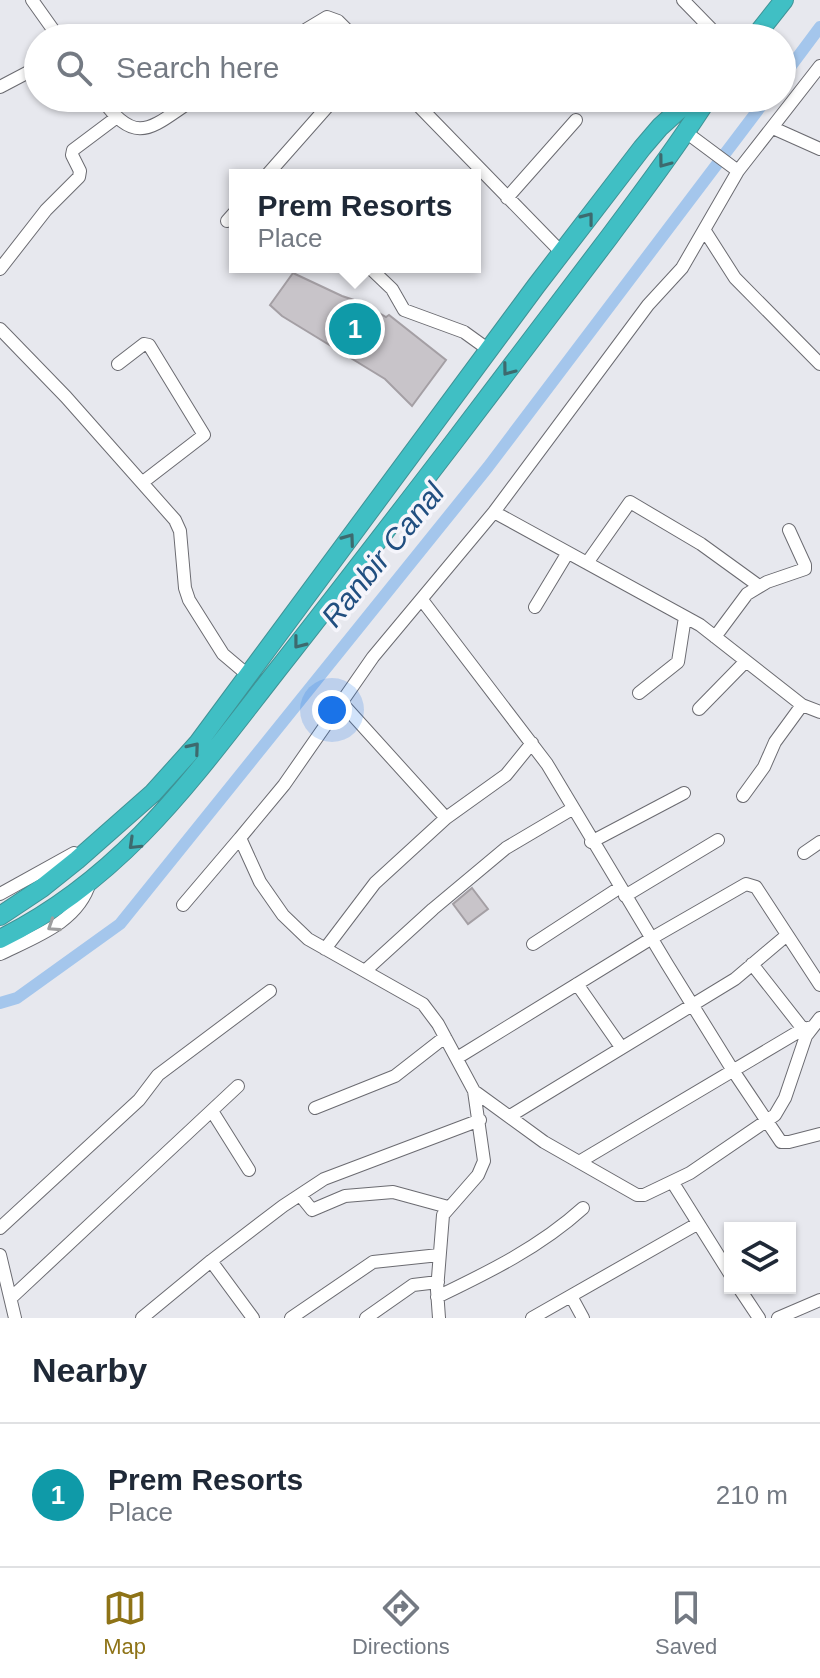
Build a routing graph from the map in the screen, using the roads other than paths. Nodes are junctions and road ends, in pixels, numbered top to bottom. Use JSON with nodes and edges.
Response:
{"nodes":[{"id":1,"x":32,"y":0,"type":"edge"},
{"id":2,"x":683,"y":0,"type":"edge"},
{"id":3,"x":784,"y":0,"type":"edge"},
{"id":4,"x":49,"y":24,"type":"edge"},
{"id":5,"x":315,"y":24,"type":"edge"},
{"id":6,"x":341,"y":24,"type":"edge"},
{"id":7,"x":706,"y":24,"type":"edge"},
{"id":8,"x":765,"y":24,"type":"edge"},
{"id":9,"x":820,"y":66,"type":"edge"},
{"id":10,"x":24,"y":74,"type":"edge"},
{"id":11,"x":0,"y":87,"type":"edge"},
{"id":12,"x":796,"y":98,"type":"edge"},
{"id":13,"x":113,"y":112,"type":"edge"},
{"id":14,"x":173,"y":112,"type":"edge"},
{"id":15,"x":323,"y":112,"type":"edge"},
{"id":16,"x":424,"y":112,"type":"edge"},
{"id":17,"x":677,"y":112,"type":"edge"},
{"id":18,"x":700,"y":112,"type":"edge"},
{"id":19,"x":785,"y":112,"type":"edge"},
{"id":20,"x":117,"y":117,"type":"junction"},
{"id":21,"x":576,"y":120,"type":"dead end"},
{"id":22,"x":773,"y":128,"type":"junction"},
{"id":23,"x":687,"y":133,"type":"junction"},
{"id":24,"x":820,"y":149,"type":"edge"},
{"id":25,"x":733,"y":167,"type":"junction"},
{"id":26,"x":272,"y":169,"type":"edge"},
{"id":27,"x":479,"y":169,"type":"edge"},
{"id":28,"x":481,"y":171,"type":"edge"},
{"id":29,"x":507,"y":198,"type":"junction"},
{"id":30,"x":705,"y":231,"type":"junction"},
{"id":31,"x":562,"y":253,"type":"junction"},
{"id":32,"x":0,"y":269,"type":"edge"},
{"id":33,"x":375,"y":273,"type":"edge"},
{"id":34,"x":0,"y":329,"type":"edge"},
{"id":35,"x":489,"y":350,"type":"junction"},
{"id":36,"x":118,"y":364,"type":"dead end"},
{"id":37,"x":820,"y":364,"type":"edge"},
{"id":38,"x":143,"y":482,"type":"junction"},
{"id":39,"x":494,"y":512,"type":"junction"},
{"id":40,"x":789,"y":530,"type":"dead end"},
{"id":41,"x":567,"y":554,"type":"junction"},
{"id":42,"x":587,"y":563,"type":"junction"},
{"id":43,"x":759,"y":586,"type":"junction"},
{"id":44,"x":422,"y":600,"type":"junction"},
{"id":45,"x":535,"y":607,"type":"dead end"},
{"id":46,"x":685,"y":617,"type":"junction"},
{"id":47,"x":715,"y":637,"type":"junction"},
{"id":48,"x":745,"y":662,"type":"junction"},
{"id":49,"x":249,"y":676,"type":"junction"},
{"id":50,"x":639,"y":693,"type":"dead end"},
{"id":51,"x":340,"y":701,"type":"junction"},
{"id":52,"x":802,"y":705,"type":"junction"},
{"id":53,"x":699,"y":709,"type":"dead end"},
{"id":54,"x":820,"y":712,"type":"edge"},
{"id":55,"x":532,"y":743,"type":"junction"},
{"id":56,"x":684,"y":793,"type":"dead end"},
{"id":57,"x":743,"y":796,"type":"dead end"},
{"id":58,"x":572,"y":809,"type":"junction"},
{"id":59,"x":446,"y":818,"type":"junction"},
{"id":60,"x":240,"y":838,"type":"junction"},
{"id":61,"x":97,"y":840,"type":"junction"},
{"id":62,"x":718,"y":840,"type":"dead end"},
{"id":63,"x":591,"y":842,"type":"junction"},
{"id":64,"x":820,"y":842,"type":"edge"},
{"id":65,"x":804,"y":853,"type":"dead end"},
{"id":66,"x":90,"y":882,"type":"junction"},
{"id":67,"x":622,"y":892,"type":"junction"},
{"id":68,"x":0,"y":894,"type":"edge"},
{"id":69,"x":183,"y":905,"type":"dead end"},
{"id":70,"x":0,"y":916,"type":"edge"},
{"id":71,"x":787,"y":935,"type":"junction"},
{"id":72,"x":652,"y":938,"type":"junction"},
{"id":73,"x":0,"y":939,"type":"edge"},
{"id":74,"x":533,"y":944,"type":"dead end"},
{"id":75,"x":325,"y":949,"type":"junction"},
{"id":76,"x":0,"y":954,"type":"edge"},
{"id":77,"x":752,"y":964,"type":"junction"},
{"id":78,"x":366,"y":970,"type":"junction"},
{"id":79,"x":577,"y":984,"type":"junction"},
{"id":80,"x":820,"y":985,"type":"edge"},
{"id":81,"x":270,"y":991,"type":"dead end"},
{"id":82,"x":692,"y":1004,"type":"junction"},
{"id":83,"x":812,"y":1025,"type":"edge"},
{"id":84,"x":445,"y":1037,"type":"junction"},
{"id":85,"x":621,"y":1047,"type":"junction"},
{"id":86,"x":457,"y":1058,"type":"junction"},
{"id":87,"x":732,"y":1069,"type":"junction"},
{"id":88,"x":238,"y":1086,"type":"dead end"},
{"id":89,"x":474,"y":1091,"type":"junction"},
{"id":90,"x":315,"y":1108,"type":"dead end"},
{"id":91,"x":212,"y":1111,"type":"junction"},
{"id":92,"x":510,"y":1116,"type":"junction"},
{"id":93,"x":480,"y":1120,"type":"junction"},
{"id":94,"x":768,"y":1123,"type":"junction"},
{"id":95,"x":820,"y":1134,"type":"edge"},
{"id":96,"x":579,"y":1162,"type":"junction"},
{"id":97,"x":249,"y":1170,"type":"dead end"},
{"id":98,"x":673,"y":1183,"type":"junction"},
{"id":99,"x":300,"y":1195,"type":"junction"},
{"id":100,"x":448,"y":1207,"type":"junction"},
{"id":101,"x":583,"y":1208,"type":"dead end"},
{"id":102,"x":697,"y":1224,"type":"junction"},
{"id":103,"x":0,"y":1228,"type":"edge"},
{"id":104,"x":0,"y":1255,"type":"edge"},
{"id":105,"x":439,"y":1255,"type":"junction"},
{"id":106,"x":211,"y":1261,"type":"junction"},
{"id":107,"x":724,"y":1265,"type":"edge"},
{"id":108,"x":438,"y":1282,"type":"junction"},
{"id":109,"x":743,"y":1294,"type":"edge"},
{"id":110,"x":571,"y":1296,"type":"junction"},
{"id":111,"x":437,"y":1297,"type":"junction"},
{"id":112,"x":11,"y":1298,"type":"junction"},
{"id":113,"x":820,"y":1300,"type":"edge"},
{"id":114,"x":15,"y":1318,"type":"edge"},
{"id":115,"x":142,"y":1318,"type":"edge"},
{"id":116,"x":253,"y":1318,"type":"edge"},
{"id":117,"x":291,"y":1318,"type":"edge"},
{"id":118,"x":366,"y":1318,"type":"edge"},
{"id":119,"x":439,"y":1318,"type":"edge"},
{"id":120,"x":532,"y":1318,"type":"edge"},
{"id":121,"x":583,"y":1318,"type":"edge"},
{"id":122,"x":759,"y":1318,"type":"edge"},
{"id":123,"x":778,"y":1318,"type":"edge"}],
"edges":[{"from":1,"to":4,"type":"street"},
{"from":2,"to":7,"type":"street"},
{"from":3,"to":8,"type":"highway"},
{"from":5,"to":6,"type":"street"},
{"from":9,"to":12,"type":"street"},
{"from":10,"to":11,"type":"street"},
{"from":13,"to":20,"type":"street"},
{"from":14,"to":20,"type":"street"},
{"from":15,"to":26,"type":"street"},
{"from":16,"to":27,"type":"street"},
{"from":31,"to":17,"type":"highway","one_way":true},
{"from":18,"to":23,"type":"highway"},
{"from":19,"to":22,"type":"street"},
{"from":20,"to":32,"type":"street"},
{"from":21,"to":29,"type":"street"},
{"from":22,"to":24,"type":"street"},
{"from":22,"to":25,"type":"street"},
{"from":23,"to":25,"type":"street"},
{"from":23,"to":66,"type":"highway","one_way":true},
{"from":25,"to":30,"type":"street"},
{"from":28,"to":29,"type":"street"},
{"from":29,"to":31,"type":"street"},
{"from":30,"to":37,"type":"street"},
{"from":30,"to":39,"type":"street"},
{"from":31,"to":35,"type":"highway"},
{"from":33,"to":35,"type":"street"},
{"from":34,"to":38,"type":"street"},
{"from":49,"to":35,"type":"highway","one_way":true},
{"from":36,"to":38,"type":"street"},
{"from":38,"to":49,"type":"street"},
{"from":39,"to":41,"type":"street"},
{"from":39,"to":44,"type":"street"},
{"from":40,"to":43,"type":"street"},
{"from":41,"to":42,"type":"street"},
{"from":41,"to":45,"type":"street"},
{"from":42,"to":43,"type":"street"},
{"from":42,"to":46,"type":"street"},
{"from":43,"to":47,"type":"street"},
{"from":44,"to":51,"type":"street"},
{"from":44,"to":55,"type":"street"},
{"from":46,"to":47,"type":"street"},
{"from":46,"to":50,"type":"street"},
{"from":47,"to":48,"type":"street"},
{"from":48,"to":52,"type":"street"},
{"from":48,"to":53,"type":"street"},
{"from":61,"to":49,"type":"highway","one_way":true},
{"from":51,"to":59,"type":"street"},
{"from":51,"to":60,"type":"street"},
{"from":52,"to":54,"type":"street"},
{"from":52,"to":57,"type":"street"},
{"from":55,"to":58,"type":"street"},
{"from":55,"to":59,"type":"street"},
{"from":56,"to":63,"type":"street"},
{"from":58,"to":63,"type":"street"},
{"from":58,"to":78,"type":"street"},
{"from":59,"to":75,"type":"street"},
{"from":60,"to":69,"type":"street"},
{"from":60,"to":75,"type":"street"},
{"from":61,"to":68,"type":"street"},
{"from":61,"to":70,"type":"highway"},
{"from":62,"to":67,"type":"street"},
{"from":63,"to":67,"type":"street"},
{"from":64,"to":65,"type":"street"},
{"from":66,"to":73,"type":"highway"},
{"from":66,"to":76,"type":"street","one_way":true},
{"from":67,"to":72,"type":"street"},
{"from":67,"to":74,"type":"street"},
{"from":71,"to":72,"type":"street"},
{"from":71,"to":77,"type":"street"},
{"from":71,"to":80,"type":"street"},
{"from":72,"to":79,"type":"street"},
{"from":72,"to":82,"type":"street"},
{"from":75,"to":78,"type":"street"},
{"from":77,"to":82,"type":"street"},
{"from":77,"to":83,"type":"street"},
{"from":78,"to":84,"type":"street"},
{"from":79,"to":85,"type":"street"},
{"from":79,"to":86,"type":"street"},
{"from":81,"to":103,"type":"street"},
{"from":82,"to":85,"type":"street"},
{"from":82,"to":87,"type":"street"},
{"from":83,"to":87,"type":"street"},
{"from":83,"to":94,"type":"street"},
{"from":84,"to":86,"type":"street"},
{"from":84,"to":90,"type":"street"},
{"from":85,"to":92,"type":"street"},
{"from":86,"to":89,"type":"street"},
{"from":87,"to":94,"type":"street"},
{"from":87,"to":96,"type":"street"},
{"from":88,"to":91,"type":"street"},
{"from":89,"to":92,"type":"street"},
{"from":89,"to":93,"type":"street"},
{"from":91,"to":97,"type":"street"},
{"from":91,"to":112,"type":"street"},
{"from":92,"to":96,"type":"street"},
{"from":93,"to":99,"type":"street"},
{"from":93,"to":100,"type":"street"},
{"from":94,"to":95,"type":"street"},
{"from":94,"to":98,"type":"street"},
{"from":96,"to":98,"type":"street"},
{"from":98,"to":102,"type":"street"},
{"from":99,"to":100,"type":"street"},
{"from":99,"to":106,"type":"street"},
{"from":100,"to":105,"type":"street"},
{"from":101,"to":111,"type":"street"},
{"from":102,"to":107,"type":"street"},
{"from":102,"to":110,"type":"street"},
{"from":104,"to":112,"type":"street"},
{"from":105,"to":108,"type":"street"},
{"from":105,"to":117,"type":"street"},
{"from":106,"to":115,"type":"street"},
{"from":106,"to":116,"type":"street"},
{"from":108,"to":111,"type":"street"},
{"from":108,"to":118,"type":"street"},
{"from":109,"to":122,"type":"street"},
{"from":110,"to":120,"type":"street"},
{"from":110,"to":121,"type":"street"},
{"from":111,"to":119,"type":"street"},
{"from":112,"to":114,"type":"street"},
{"from":113,"to":123,"type":"street"}]}
